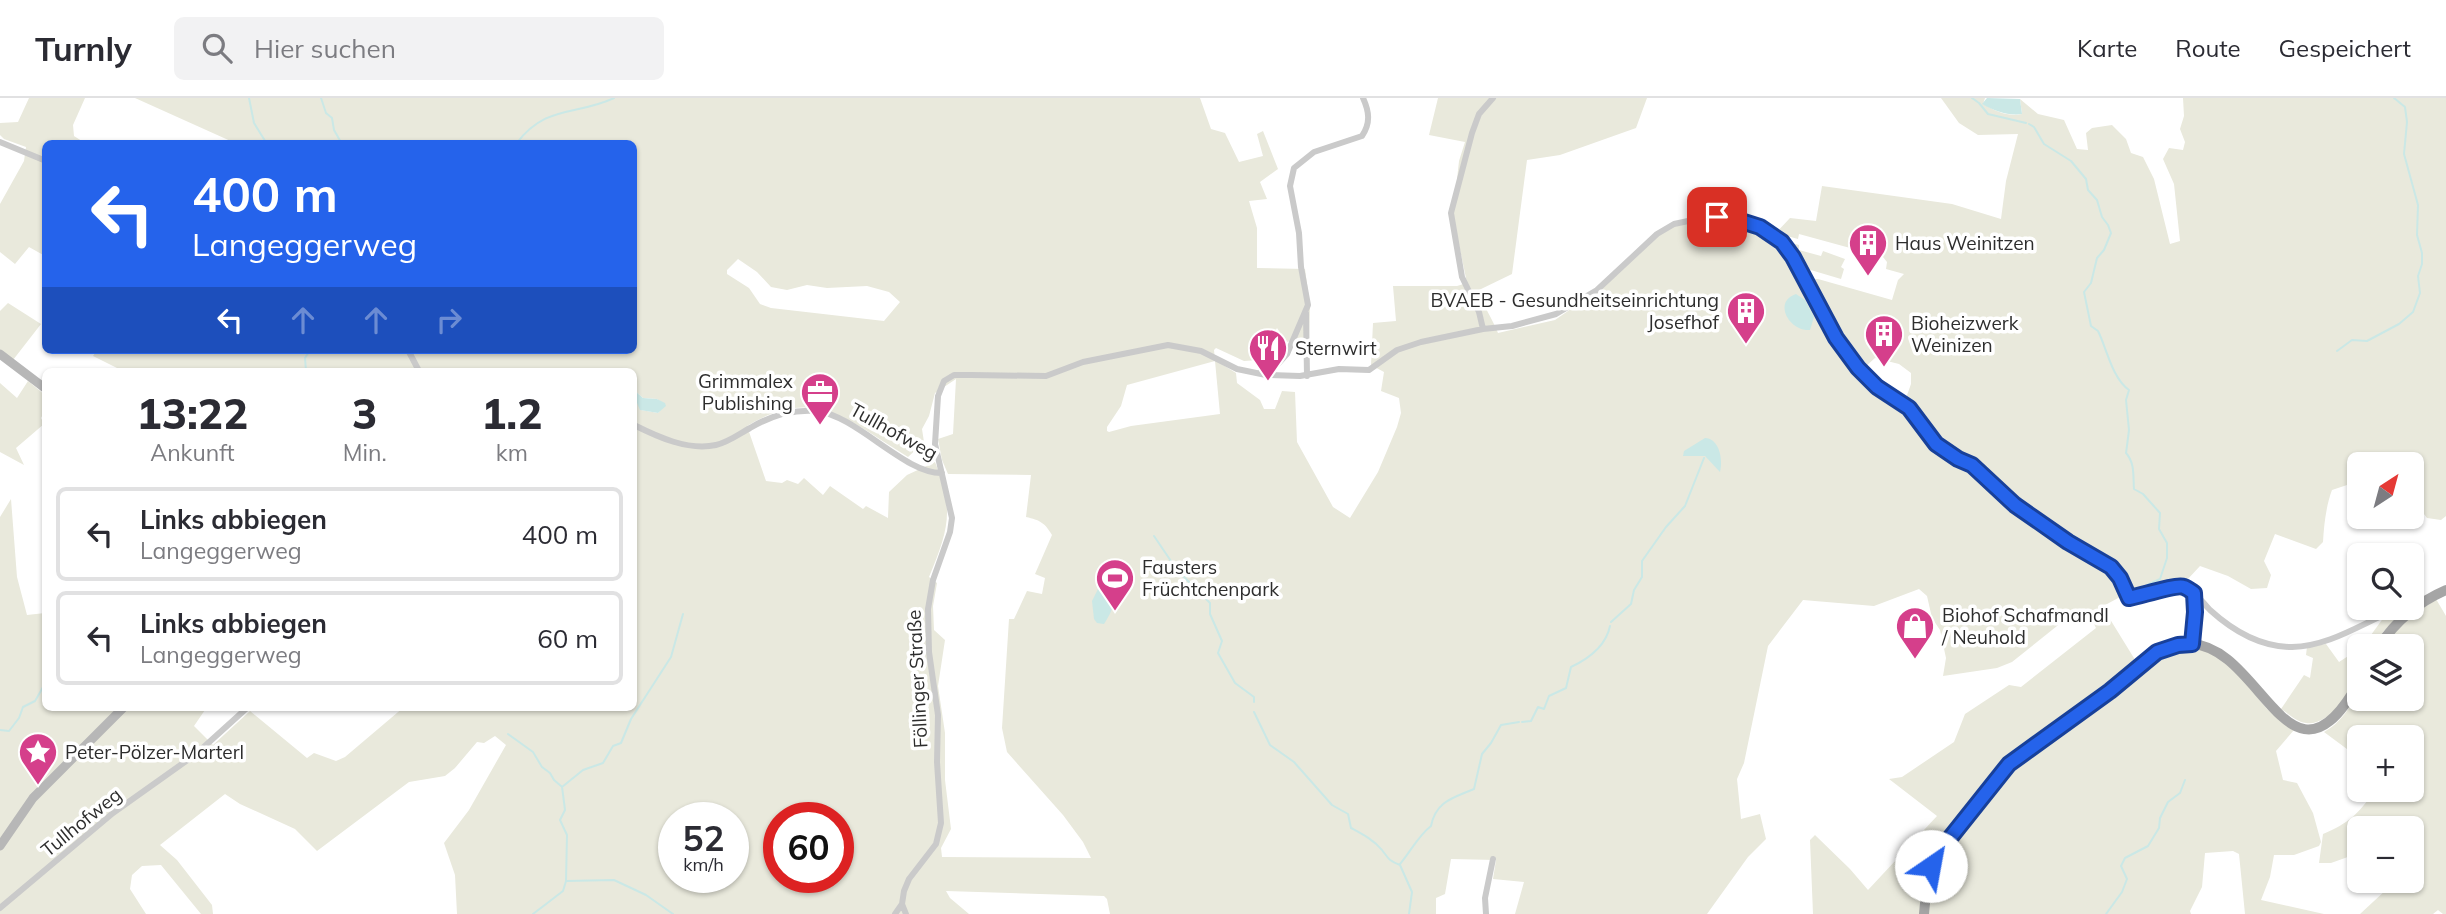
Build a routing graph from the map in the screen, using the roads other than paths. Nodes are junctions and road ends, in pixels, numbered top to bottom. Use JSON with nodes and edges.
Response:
{"nodes":[{"id":1,"x":1363,"y":98,"type":"edge"},
{"id":2,"x":1493,"y":98,"type":"edge"},
{"id":3,"x":0,"y":142,"type":"edge"},
{"id":4,"x":42,"y":159,"type":"edge"},
{"id":5,"x":1306,"y":311,"type":"junction"},
{"id":6,"x":1483,"y":328,"type":"junction"},
{"id":7,"x":0,"y":354,"type":"edge"},
{"id":8,"x":1258,"y":373,"type":"junction"},
{"id":9,"x":1307,"y":376,"type":"junction"},
{"id":10,"x":42,"y":386,"type":"edge"},
{"id":11,"x":637,"y":426,"type":"edge"},
{"id":12,"x":942,"y":473,"type":"junction"},
{"id":13,"x":2442,"y":592,"type":"edge"},
{"id":14,"x":2194,"y":593,"type":"junction"},
{"id":15,"x":2424,"y":601,"type":"edge"},
{"id":16,"x":2380,"y":620,"type":"edge"},
{"id":17,"x":2399,"y":620,"type":"edge"},
{"id":18,"x":2388,"y":634,"type":"edge"},
{"id":19,"x":2192,"y":644,"type":"junction"},
{"id":20,"x":2347,"y":703,"type":"edge"},
{"id":21,"x":120,"y":711,"type":"edge"},
{"id":22,"x":244,"y":711,"type":"edge"},
{"id":23,"x":0,"y":846,"type":"edge"},
{"id":24,"x":1493,"y":859,"type":"dead end"},
{"id":25,"x":902,"y":904,"type":"junction"},
{"id":26,"x":0,"y":908,"type":"edge"},
{"id":27,"x":895,"y":914,"type":"edge"},
{"id":28,"x":906,"y":914,"type":"edge"},
{"id":29,"x":1486,"y":914,"type":"edge"},
{"id":30,"x":1924,"y":914,"type":"edge"}],
"edges":[{"from":1,"to":5,"type":"street"},
{"from":2,"to":6,"type":"street"},
{"from":3,"to":4,"type":"street"},
{"from":5,"to":8,"type":"street"},
{"from":5,"to":9,"type":"street"},
{"from":6,"to":9,"type":"street"},
{"from":6,"to":14,"type":"street"},
{"from":7,"to":10,"type":"street"},
{"from":8,"to":9,"type":"street"},
{"from":8,"to":12,"type":"street","name":"Föllinger Straße"},
{"from":11,"to":12,"type":"street","name":"Tullhofweg"},
{"from":12,"to":25,"type":"street","name":"Föllinger Straße"},
{"from":13,"to":15,"type":"main road"},
{"from":14,"to":16,"type":"street"},
{"from":14,"to":19,"type":"street"},
{"from":17,"to":18,"type":"main road"},
{"from":19,"to":20,"type":"main road"},
{"from":19,"to":30,"type":"main road"},
{"from":21,"to":23,"type":"street"},
{"from":22,"to":26,"type":"street","name":"Tullhofweg"},
{"from":24,"to":29,"type":"street"},
{"from":25,"to":27,"type":"street","name":"Föllinger Straße"},
{"from":25,"to":28,"type":"street"}]}
